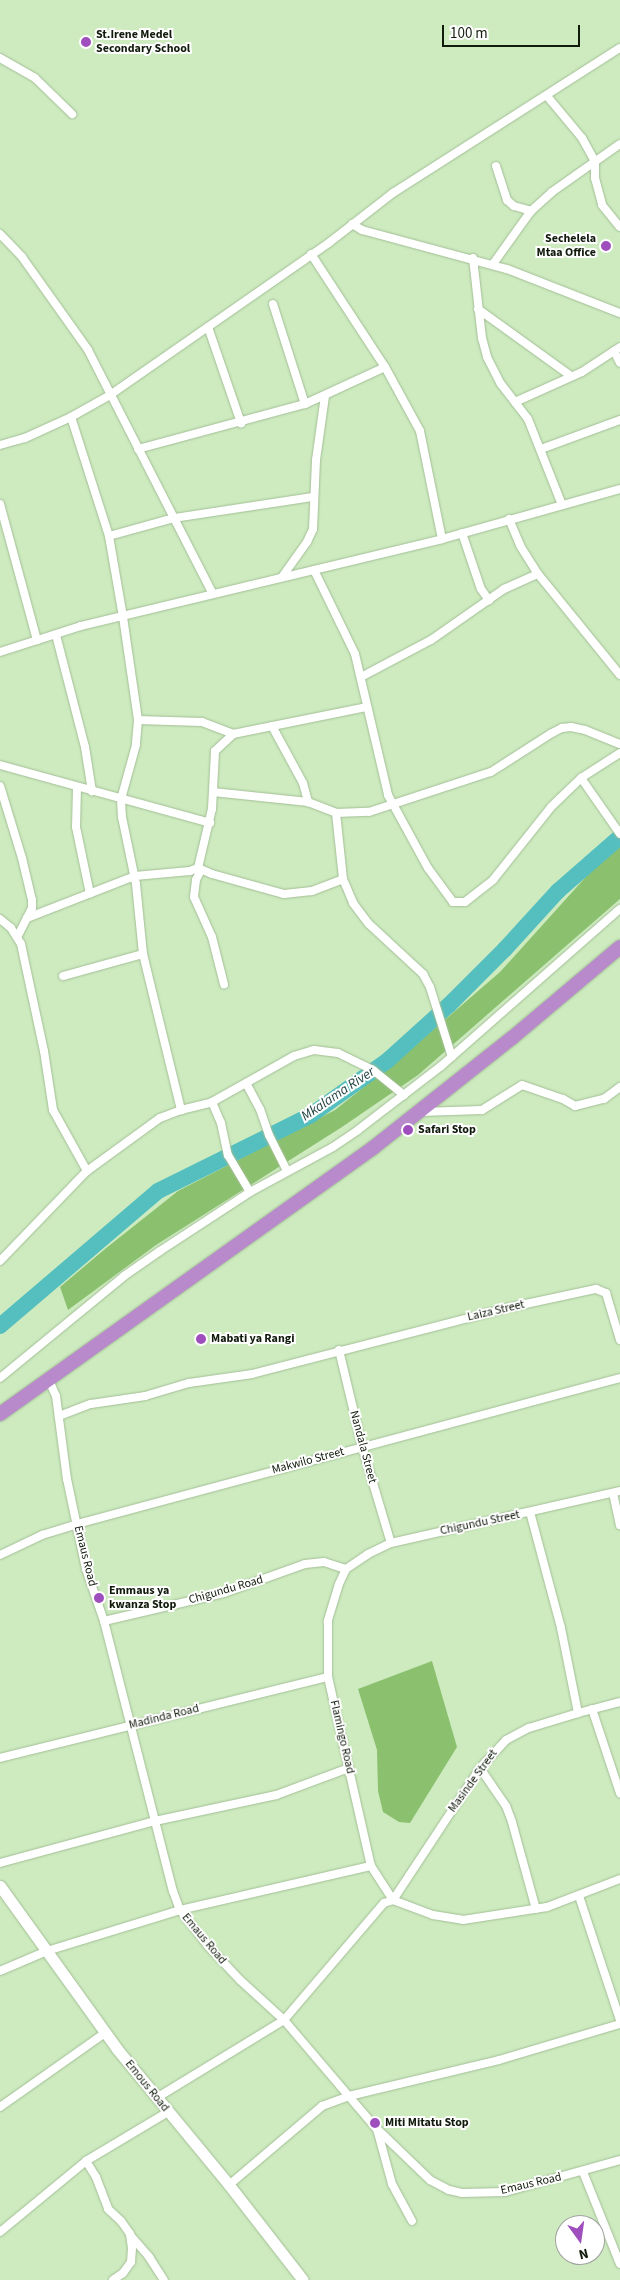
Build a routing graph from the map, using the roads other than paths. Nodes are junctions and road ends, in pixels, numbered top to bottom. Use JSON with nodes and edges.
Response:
{"nodes":[{"id":1,"x":620,"y":48,"type":"edge"},
{"id":2,"x":0,"y":58,"type":"edge"},
{"id":3,"x":547,"y":96,"type":"junction"},
{"id":4,"x":72,"y":114,"type":"dead end"},
{"id":5,"x":620,"y":144,"type":"edge"},
{"id":6,"x":595,"y":161,"type":"junction"},
{"id":7,"x":496,"y":166,"type":"dead end"},
{"id":8,"x":531,"y":211,"type":"junction"},
{"id":9,"x":352,"y":224,"type":"junction"},
{"id":10,"x":620,"y":227,"type":"edge"},
{"id":11,"x":0,"y":234,"type":"edge"},
{"id":12,"x":311,"y":254,"type":"junction"},
{"id":13,"x":473,"y":258,"type":"junction"},
{"id":14,"x":493,"y":264,"type":"junction"},
{"id":15,"x":273,"y":304,"type":"dead end"},
{"id":16,"x":478,"y":310,"type":"junction"},
{"id":17,"x":620,"y":313,"type":"edge"},
{"id":18,"x":208,"y":327,"type":"junction"},
{"id":19,"x":617,"y":349,"type":"edge"},
{"id":20,"x":620,"y":363,"type":"edge"},
{"id":21,"x":385,"y":367,"type":"junction"},
{"id":22,"x":571,"y":376,"type":"junction"},
{"id":23,"x":110,"y":395,"type":"junction"},
{"id":24,"x":325,"y":396,"type":"junction"},
{"id":25,"x":515,"y":402,"type":"junction"},
{"id":26,"x":305,"y":404,"type":"junction"},
{"id":27,"x":71,"y":417,"type":"junction"},
{"id":28,"x":620,"y":420,"type":"edge"},
{"id":29,"x":241,"y":423,"type":"junction"},
{"id":30,"x":0,"y":445,"type":"edge"},
{"id":31,"x":138,"y":449,"type":"junction"},
{"id":32,"x":541,"y":449,"type":"junction"},
{"id":33,"x":620,"y":489,"type":"edge"},
{"id":34,"x":312,"y":497,"type":"junction"},
{"id":35,"x":0,"y":504,"type":"edge"},
{"id":36,"x":562,"y":506,"type":"junction"},
{"id":37,"x":174,"y":518,"type":"junction"},
{"id":38,"x":509,"y":519,"type":"junction"},
{"id":39,"x":462,"y":533,"type":"junction"},
{"id":40,"x":109,"y":536,"type":"junction"},
{"id":41,"x":442,"y":539,"type":"junction"},
{"id":42,"x":314,"y":570,"type":"junction"},
{"id":43,"x":538,"y":574,"type":"junction"},
{"id":44,"x":282,"y":577,"type":"junction"},
{"id":45,"x":213,"y":594,"type":"junction"},
{"id":46,"x":490,"y":600,"type":"junction"},
{"id":47,"x":123,"y":618,"type":"junction"},
{"id":48,"x":56,"y":635,"type":"junction"},
{"id":49,"x":37,"y":640,"type":"junction"},
{"id":50,"x":0,"y":652,"type":"edge"},
{"id":51,"x":620,"y":675,"type":"edge"},
{"id":52,"x":361,"y":677,"type":"junction"},
{"id":53,"x":367,"y":707,"type":"junction"},
{"id":54,"x":138,"y":720,"type":"junction"},
{"id":55,"x":272,"y":726,"type":"junction"},
{"id":56,"x":233,"y":734,"type":"junction"},
{"id":57,"x":620,"y":744,"type":"edge"},
{"id":58,"x":620,"y":753,"type":"edge"},
{"id":59,"x":0,"y":765,"type":"edge"},
{"id":60,"x":581,"y":778,"type":"junction"},
{"id":61,"x":0,"y":786,"type":"edge"},
{"id":62,"x":77,"y":787,"type":"junction"},
{"id":63,"x":92,"y":791,"type":"junction"},
{"id":64,"x":213,"y":792,"type":"junction"},
{"id":65,"x":120,"y":799,"type":"junction"},
{"id":66,"x":308,"y":802,"type":"junction"},
{"id":67,"x":392,"y":804,"type":"junction"},
{"id":68,"x":336,"y":813,"type":"junction"},
{"id":69,"x":210,"y":823,"type":"junction"},
{"id":70,"x":620,"y":834,"type":"edge"},
{"id":71,"x":200,"y":869,"type":"junction"},
{"id":72,"x":134,"y":876,"type":"junction"},
{"id":73,"x":343,"y":879,"type":"junction"},
{"id":74,"x":90,"y":894,"type":"junction"},
{"id":75,"x":620,"y":909,"type":"edge"},
{"id":76,"x":27,"y":918,"type":"junction"},
{"id":77,"x":0,"y":919,"type":"edge"},
{"id":78,"x":18,"y":936,"type":"junction"},
{"id":79,"x":620,"y":947,"type":"edge"},
{"id":80,"x":143,"y":954,"type":"junction"},
{"id":81,"x":62,"y":976,"type":"dead end"},
{"id":82,"x":224,"y":984,"type":"dead end"},
{"id":83,"x":452,"y":1057,"type":"junction"},
{"id":84,"x":246,"y":1083,"type":"junction"},
{"id":85,"x":620,"y":1087,"type":"edge"},
{"id":86,"x":404,"y":1095,"type":"junction"},
{"id":87,"x":620,"y":1096,"type":"edge"},
{"id":88,"x":604,"y":1099,"type":"junction"},
{"id":89,"x":212,"y":1102,"type":"junction"},
{"id":90,"x":181,"y":1110,"type":"junction"},
{"id":91,"x":420,"y":1112,"type":"junction"},
{"id":92,"x":87,"y":1171,"type":"junction"},
{"id":93,"x":287,"y":1171,"type":"junction"},
{"id":94,"x":250,"y":1192,"type":"junction"},
{"id":95,"x":0,"y":1261,"type":"edge"},
{"id":96,"x":620,"y":1340,"type":"edge"},
{"id":97,"x":339,"y":1350,"type":"junction"},
{"id":98,"x":0,"y":1378,"type":"edge"},
{"id":99,"x":48,"y":1378,"type":"junction"},
{"id":100,"x":620,"y":1378,"type":"edge"},
{"id":101,"x":0,"y":1414,"type":"edge"},
{"id":102,"x":59,"y":1416,"type":"junction"},
{"id":103,"x":362,"y":1446,"type":"junction"},
{"id":104,"x":616,"y":1492,"type":"edge"},
{"id":105,"x":530,"y":1512,"type":"junction"},
{"id":106,"x":77,"y":1524,"type":"junction"},
{"id":107,"x":620,"y":1525,"type":"edge"},
{"id":108,"x":391,"y":1543,"type":"junction"},
{"id":109,"x":0,"y":1554,"type":"edge"},
{"id":110,"x":346,"y":1569,"type":"junction"},
{"id":111,"x":104,"y":1621,"type":"junction"},
{"id":112,"x":328,"y":1677,"type":"junction"},
{"id":113,"x":620,"y":1702,"type":"edge"},
{"id":114,"x":592,"y":1709,"type":"junction"},
{"id":115,"x":578,"y":1713,"type":"junction"},
{"id":116,"x":132,"y":1724,"type":"junction"},
{"id":117,"x":0,"y":1758,"type":"edge"},
{"id":118,"x":349,"y":1768,"type":"junction"},
{"id":119,"x":480,"y":1768,"type":"junction"},
{"id":120,"x":620,"y":1794,"type":"edge"},
{"id":121,"x":156,"y":1820,"type":"junction"},
{"id":122,"x":0,"y":1864,"type":"edge"},
{"id":123,"x":371,"y":1866,"type":"junction"},
{"id":124,"x":620,"y":1879,"type":"edge"},
{"id":125,"x":0,"y":1886,"type":"edge"},
{"id":126,"x":579,"y":1896,"type":"junction"},
{"id":127,"x":393,"y":1900,"type":"junction"},
{"id":128,"x":536,"y":1909,"type":"junction"},
{"id":129,"x":180,"y":1910,"type":"junction"},
{"id":130,"x":48,"y":1951,"type":"junction"},
{"id":131,"x":0,"y":1971,"type":"edge"},
{"id":132,"x":284,"y":2020,"type":"junction"},
{"id":133,"x":620,"y":2022,"type":"edge"},
{"id":134,"x":105,"y":2033,"type":"junction"},
{"id":135,"x":349,"y":2096,"type":"junction"},
{"id":136,"x":158,"y":2097,"type":"junction"},
{"id":137,"x":0,"y":2107,"type":"edge"},
{"id":138,"x":168,"y":2112,"type":"junction"},
{"id":139,"x":376,"y":2128,"type":"junction"},
{"id":140,"x":620,"y":2160,"type":"edge"},
{"id":141,"x":86,"y":2161,"type":"junction"},
{"id":142,"x":583,"y":2172,"type":"junction"},
{"id":143,"x":229,"y":2185,"type":"junction"},
{"id":144,"x":412,"y":2221,"type":"dead end"},
{"id":145,"x":0,"y":2232,"type":"edge"},
{"id":146,"x":130,"y":2234,"type":"junction"},
{"id":147,"x":620,"y":2264,"type":"edge"},
{"id":148,"x":113,"y":2280,"type":"edge"},
{"id":149,"x":164,"y":2280,"type":"edge"},
{"id":150,"x":303,"y":2280,"type":"edge"}],
"edges":[{"from":1,"to":3,"type":"street"},
{"from":2,"to":4,"type":"street"},
{"from":3,"to":6,"type":"street"},
{"from":3,"to":9,"type":"street"},
{"from":5,"to":6,"type":"street"},
{"from":6,"to":8,"type":"street"},
{"from":6,"to":10,"type":"street"},
{"from":7,"to":8,"type":"street"},
{"from":8,"to":14,"type":"street"},
{"from":9,"to":12,"type":"street"},
{"from":9,"to":13,"type":"street"},
{"from":11,"to":23,"type":"street"},
{"from":12,"to":18,"type":"street"},
{"from":12,"to":21,"type":"street"},
{"from":13,"to":14,"type":"street"},
{"from":13,"to":16,"type":"street"},
{"from":14,"to":17,"type":"street"},
{"from":15,"to":26,"type":"street"},
{"from":16,"to":22,"type":"street"},
{"from":16,"to":25,"type":"street"},
{"from":18,"to":23,"type":"street"},
{"from":18,"to":29,"type":"street"},
{"from":19,"to":20,"type":"street"},
{"from":19,"to":22,"type":"street"},
{"from":21,"to":24,"type":"street"},
{"from":21,"to":41,"type":"street"},
{"from":22,"to":25,"type":"street"},
{"from":23,"to":27,"type":"street"},
{"from":23,"to":31,"type":"street"},
{"from":24,"to":26,"type":"street"},
{"from":24,"to":34,"type":"street"},
{"from":25,"to":32,"type":"street"},
{"from":26,"to":29,"type":"street"},
{"from":27,"to":30,"type":"street"},
{"from":27,"to":40,"type":"street"},
{"from":28,"to":32,"type":"street"},
{"from":29,"to":31,"type":"street"},
{"from":31,"to":37,"type":"street"},
{"from":32,"to":36,"type":"street"},
{"from":33,"to":36,"type":"street"},
{"from":34,"to":37,"type":"street"},
{"from":34,"to":44,"type":"street"},
{"from":35,"to":49,"type":"street"},
{"from":36,"to":38,"type":"street"},
{"from":37,"to":40,"type":"street"},
{"from":37,"to":45,"type":"street"},
{"from":38,"to":39,"type":"street"},
{"from":38,"to":43,"type":"street"},
{"from":39,"to":41,"type":"street"},
{"from":39,"to":46,"type":"street"},
{"from":40,"to":47,"type":"street"},
{"from":41,"to":42,"type":"street"},
{"from":42,"to":44,"type":"street"},
{"from":42,"to":52,"type":"street"},
{"from":43,"to":46,"type":"street"},
{"from":43,"to":51,"type":"street"},
{"from":44,"to":45,"type":"street"},
{"from":45,"to":47,"type":"street"},
{"from":46,"to":52,"type":"street"},
{"from":47,"to":48,"type":"street"},
{"from":47,"to":54,"type":"street"},
{"from":48,"to":49,"type":"street"},
{"from":48,"to":63,"type":"street"},
{"from":49,"to":50,"type":"street"},
{"from":52,"to":53,"type":"street"},
{"from":53,"to":55,"type":"street"},
{"from":53,"to":67,"type":"street"},
{"from":54,"to":56,"type":"street"},
{"from":54,"to":65,"type":"street"},
{"from":55,"to":56,"type":"street"},
{"from":55,"to":66,"type":"street"},
{"from":56,"to":64,"type":"street"},
{"from":57,"to":67,"type":"street"},
{"from":58,"to":60,"type":"street"},
{"from":59,"to":62,"type":"street"},
{"from":60,"to":67,"type":"street"},
{"from":60,"to":70,"type":"street"},
{"from":61,"to":76,"type":"street"},
{"from":62,"to":63,"type":"street"},
{"from":62,"to":74,"type":"street"},
{"from":63,"to":65,"type":"street"},
{"from":64,"to":66,"type":"street"},
{"from":64,"to":69,"type":"street"},
{"from":65,"to":69,"type":"street"},
{"from":65,"to":72,"type":"street"},
{"from":66,"to":68,"type":"street"},
{"from":67,"to":68,"type":"street"},
{"from":68,"to":73,"type":"street"},
{"from":69,"to":71,"type":"street"},
{"from":71,"to":72,"type":"street"},
{"from":71,"to":73,"type":"street"},
{"from":71,"to":82,"type":"street"},
{"from":72,"to":74,"type":"street"},
{"from":72,"to":80,"type":"street"},
{"from":73,"to":83,"type":"street"},
{"from":74,"to":76,"type":"street"},
{"from":75,"to":83,"type":"street"},
{"from":76,"to":78,"type":"street"},
{"from":77,"to":78,"type":"street"},
{"from":78,"to":92,"type":"street"},
{"from":79,"to":91,"type":"highway"},
{"from":80,"to":81,"type":"street"},
{"from":80,"to":90,"type":"street"},
{"from":83,"to":86,"type":"street"},
{"from":84,"to":86,"type":"street"},
{"from":84,"to":89,"type":"street"},
{"from":84,"to":93,"type":"street"},
{"from":85,"to":88,"type":"street"},
{"from":86,"to":93,"type":"street"},
{"from":87,"to":88,"type":"street"},
{"from":88,"to":91,"type":"street"},
{"from":89,"to":90,"type":"street"},
{"from":89,"to":94,"type":"street"},
{"from":90,"to":92,"type":"street"},
{"from":91,"to":99,"type":"highway"},
{"from":92,"to":95,"type":"street"},
{"from":93,"to":94,"type":"street"},
{"from":94,"to":98,"type":"street"},
{"from":96,"to":97,"type":"street","name":"Laiza Street"},
{"from":97,"to":102,"type":"street"},
{"from":97,"to":103,"type":"street","name":"Nandala Street"},
{"from":99,"to":101,"type":"highway"},
{"from":99,"to":102,"type":"street","name":"Emaus Road"},
{"from":100,"to":103,"type":"street","name":"Makwilo Street"},
{"from":102,"to":106,"type":"street","name":"Emaus Road"},
{"from":103,"to":106,"type":"street","name":"Makwilo Street"},
{"from":103,"to":108,"type":"street","name":"Nandala Street"},
{"from":104,"to":105,"type":"street","name":"Chigundu Street"},
{"from":104,"to":107,"type":"street"},
{"from":105,"to":108,"type":"street","name":"Chigundu Street"},
{"from":105,"to":115,"type":"street"},
{"from":106,"to":109,"type":"street","name":"Makwilo Street"},
{"from":106,"to":111,"type":"street","name":"Emaus Road"},
{"from":108,"to":110,"type":"street","name":"Chigundu Street"},
{"from":110,"to":111,"type":"street","name":"Chigundu Road"},
{"from":110,"to":112,"type":"street","name":"Flamingo Road"},
{"from":111,"to":116,"type":"street","name":"Emaus Road"},
{"from":112,"to":116,"type":"street","name":"Madinda Road"},
{"from":112,"to":118,"type":"street","name":"Flamingo Road"},
{"from":113,"to":114,"type":"street","name":"Masinde Street"},
{"from":114,"to":115,"type":"street","name":"Masinde Street"},
{"from":114,"to":120,"type":"street"},
{"from":115,"to":119,"type":"street","name":"Masinde Street"},
{"from":116,"to":117,"type":"street","name":"Madinda Road"},
{"from":116,"to":121,"type":"street","name":"Emaus Road"},
{"from":118,"to":121,"type":"street"},
{"from":118,"to":123,"type":"street","name":"Flamingo Road"},
{"from":119,"to":127,"type":"street","name":"Masinde Street"},
{"from":119,"to":128,"type":"street"},
{"from":121,"to":122,"type":"street"},
{"from":121,"to":129,"type":"street","name":"Emaus Road"},
{"from":123,"to":127,"type":"street","name":"Flamingo Road"},
{"from":123,"to":129,"type":"street"},
{"from":124,"to":126,"type":"street"},
{"from":125,"to":130,"type":"street","name":"Emous Road"},
{"from":126,"to":128,"type":"street"},
{"from":126,"to":133,"type":"street"},
{"from":127,"to":128,"type":"street"},
{"from":127,"to":132,"type":"street","name":"Masinde Street"},
{"from":129,"to":130,"type":"street"},
{"from":129,"to":132,"type":"street","name":"Emaus Road"},
{"from":130,"to":131,"type":"street"},
{"from":130,"to":134,"type":"street","name":"Emous Road"},
{"from":132,"to":135,"type":"street","name":"Emaus Road"},
{"from":132,"to":136,"type":"street","name":"Masinde Street"},
{"from":133,"to":135,"type":"street"},
{"from":134,"to":136,"type":"street","name":"Emous Road"},
{"from":134,"to":137,"type":"street"},
{"from":135,"to":139,"type":"street","name":"Emaus Road"},
{"from":135,"to":143,"type":"street"},
{"from":136,"to":138,"type":"street","name":"Emous Road"},
{"from":138,"to":141,"type":"street"},
{"from":138,"to":143,"type":"street","name":"Emous Road"},
{"from":139,"to":142,"type":"street","name":"Emaus Road"},
{"from":139,"to":144,"type":"street"},
{"from":140,"to":142,"type":"street","name":"Emaus Road"},
{"from":141,"to":145,"type":"street"},
{"from":141,"to":146,"type":"street"},
{"from":142,"to":147,"type":"street"},
{"from":143,"to":150,"type":"street","name":"Emous Road"},
{"from":146,"to":148,"type":"street"},
{"from":146,"to":149,"type":"street"}]}
